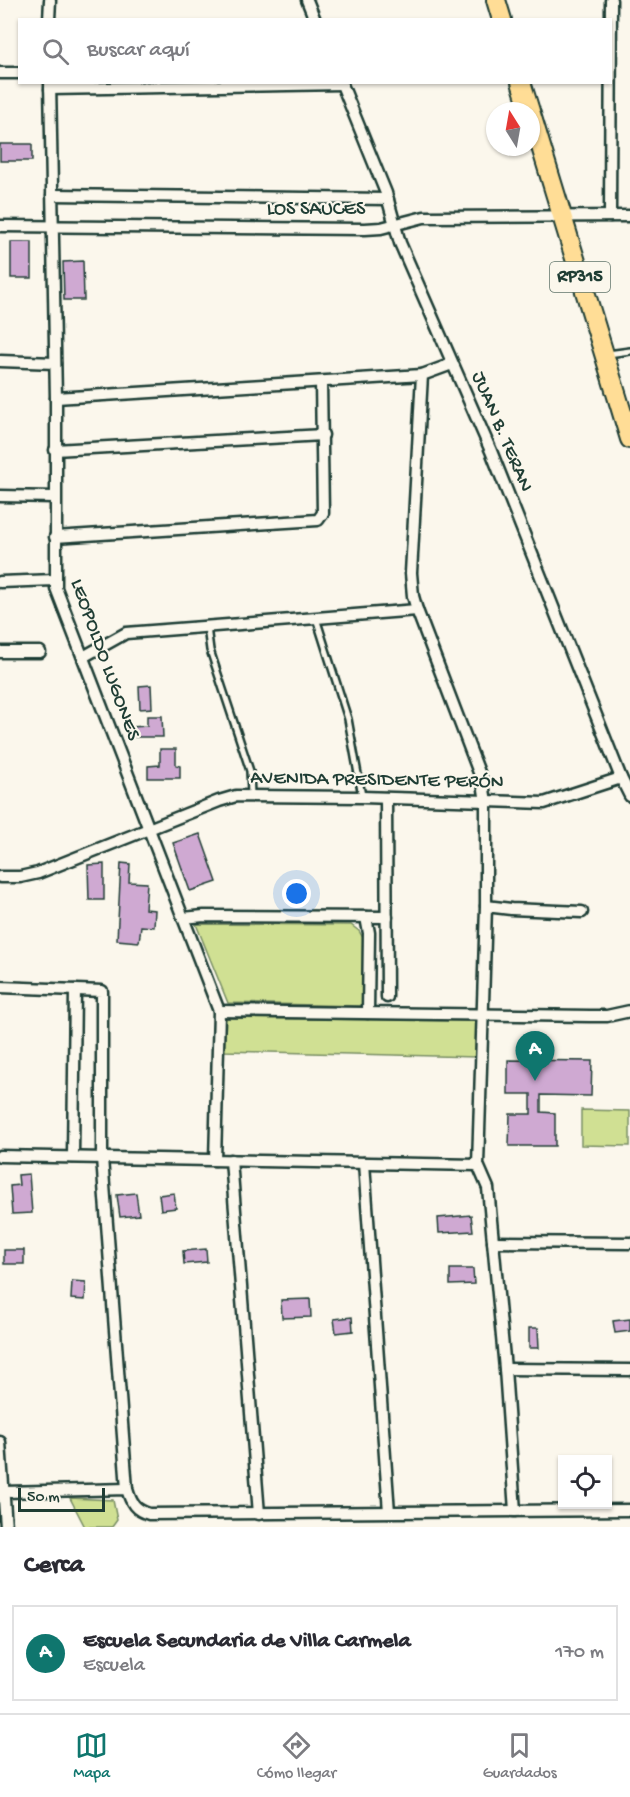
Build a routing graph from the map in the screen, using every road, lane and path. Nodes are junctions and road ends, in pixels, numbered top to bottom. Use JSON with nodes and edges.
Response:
{"nodes":[{"id":1,"x":50,"y":0,"type":"edge"},
{"id":2,"x":307,"y":0,"type":"edge"},
{"id":3,"x":496,"y":0,"type":"edge"},
{"id":4,"x":611,"y":0,"type":"edge"},
{"id":5,"x":50,"y":18,"type":"edge"},
{"id":6,"x":314,"y":18,"type":"edge"},
{"id":7,"x":501,"y":18,"type":"edge"},
{"id":8,"x":611,"y":18,"type":"edge"},
{"id":9,"x":0,"y":73,"type":"edge"},
{"id":10,"x":18,"y":73,"type":"edge"},
{"id":11,"x":245,"y":84,"type":"edge"},
{"id":12,"x":342,"y":84,"type":"edge"},
{"id":13,"x":522,"y":84,"type":"edge"},
{"id":14,"x":611,"y":84,"type":"edge"},
{"id":15,"x":50,"y":86,"type":"edge"},
{"id":16,"x":528,"y":102,"type":"edge"},
{"id":17,"x":540,"y":142,"type":"edge"},
{"id":18,"x":52,"y":195,"type":"junction"},
{"id":19,"x":388,"y":199,"type":"junction"},
{"id":20,"x":562,"y":216,"type":"junction"},
{"id":21,"x":610,"y":216,"type":"junction"},
{"id":22,"x":630,"y":216,"type":"edge"},
{"id":23,"x":395,"y":225,"type":"junction"},
{"id":24,"x":0,"y":226,"type":"edge"},
{"id":25,"x":52,"y":227,"type":"junction"},
{"id":26,"x":630,"y":351,"type":"edge"},
{"id":27,"x":603,"y":355,"type":"junction"},
{"id":28,"x":0,"y":361,"type":"edge"},
{"id":29,"x":54,"y":363,"type":"junction"},
{"id":30,"x":452,"y":364,"type":"junction"},
{"id":31,"x":422,"y":375,"type":"junction"},
{"id":32,"x":321,"y":382,"type":"junction"},
{"id":33,"x":56,"y":399,"type":"junction"},
{"id":34,"x":323,"y":435,"type":"junction"},
{"id":35,"x":630,"y":439,"type":"edge"},
{"id":36,"x":55,"y":450,"type":"junction"},
{"id":37,"x":0,"y":496,"type":"edge"},
{"id":38,"x":55,"y":497,"type":"junction"},
{"id":39,"x":55,"y":537,"type":"junction"},
{"id":40,"x":55,"y":579,"type":"junction"},
{"id":41,"x":0,"y":582,"type":"edge"},
{"id":42,"x":417,"y":610,"type":"junction"},
{"id":43,"x":316,"y":618,"type":"junction"},
{"id":44,"x":206,"y":626,"type":"junction"},
{"id":45,"x":0,"y":652,"type":"edge"},
{"id":46,"x":40,"y":652,"type":"dead end"},
{"id":47,"x":83,"y":657,"type":"junction"},
{"id":48,"x":621,"y":778,"type":"junction"},
{"id":49,"x":250,"y":795,"type":"junction"},
{"id":50,"x":630,"y":796,"type":"edge"},
{"id":51,"x":362,"y":797,"type":"junction"},
{"id":52,"x":386,"y":798,"type":"junction"},
{"id":53,"x":486,"y":802,"type":"junction"},
{"id":54,"x":148,"y":830,"type":"junction"},
{"id":55,"x":0,"y":877,"type":"edge"},
{"id":56,"x":486,"y":906,"type":"junction"},
{"id":57,"x":582,"y":912,"type":"dead end"},
{"id":58,"x":366,"y":917,"type":"junction"},
{"id":59,"x":387,"y":917,"type":"junction"},
{"id":60,"x":183,"y":918,"type":"junction"},
{"id":61,"x":0,"y":987,"type":"edge"},
{"id":62,"x":75,"y":990,"type":"junction"},
{"id":63,"x":387,"y":997,"type":"dead end"},
{"id":64,"x":219,"y":1011,"type":"junction"},
{"id":65,"x":630,"y":1011,"type":"edge"},
{"id":66,"x":368,"y":1013,"type":"junction"},
{"id":67,"x":483,"y":1015,"type":"junction"},
{"id":68,"x":0,"y":1156,"type":"edge"},
{"id":69,"x":73,"y":1157,"type":"junction"},
{"id":70,"x":102,"y":1158,"type":"junction"},
{"id":71,"x":215,"y":1160,"type":"junction"},
{"id":72,"x":231,"y":1160,"type":"junction"},
{"id":73,"x":364,"y":1162,"type":"junction"},
{"id":74,"x":478,"y":1165,"type":"junction"},
{"id":75,"x":493,"y":1242,"type":"junction"},
{"id":76,"x":630,"y":1243,"type":"edge"},
{"id":77,"x":505,"y":1369,"type":"junction"},
{"id":78,"x":630,"y":1370,"type":"edge"},
{"id":79,"x":0,"y":1442,"type":"edge"},
{"id":80,"x":127,"y":1489,"type":"junction"},
{"id":81,"x":4,"y":1492,"type":"junction"},
{"id":82,"x":630,"y":1510,"type":"edge"},
{"id":83,"x":515,"y":1511,"type":"junction"},
{"id":84,"x":390,"y":1512,"type":"junction"},
{"id":85,"x":259,"y":1514,"type":"junction"},
{"id":86,"x":6,"y":1527,"type":"edge"}],
"edges":[{"from":1,"to":5,"type":"street"},
{"from":2,"to":6,"type":"street"},
{"from":3,"to":7,"type":"main road"},
{"from":4,"to":8,"type":"street"},
{"from":9,"to":10,"type":"street"},
{"from":11,"to":15,"type":"street"},
{"from":12,"to":19,"type":"street","name":"JUAN B. TERAN"},
{"from":13,"to":16,"type":"main road","number":"RP315"},
{"from":14,"to":21,"type":"street"},
{"from":15,"to":18,"type":"street","name":"LEOPOLDO LUGONES"},
{"from":17,"to":20,"type":"main road","number":"RP315"},
{"from":18,"to":19,"type":"street"},
{"from":18,"to":25,"type":"street","name":"LEOPOLDO LUGONES"},
{"from":19,"to":23,"type":"street","name":"JUAN B. TERAN"},
{"from":20,"to":21,"type":"street","name":"LOS SAUCES"},
{"from":20,"to":23,"type":"street","name":"LOS SAUCES"},
{"from":20,"to":27,"type":"main road","number":"RP315"},
{"from":21,"to":22,"type":"street","name":"LOS SAUCES"},
{"from":23,"to":25,"type":"street","name":"LOS SAUCES"},
{"from":23,"to":30,"type":"street","name":"JUAN B. TERAN"},
{"from":24,"to":25,"type":"street","name":"LOS SAUCES"},
{"from":25,"to":29,"type":"street","name":"LEOPOLDO LUGONES"},
{"from":26,"to":27,"type":"lane"},
{"from":27,"to":35,"type":"main road","number":"RP315"},
{"from":28,"to":29,"type":"street"},
{"from":29,"to":33,"type":"street","name":"LEOPOLDO LUGONES"},
{"from":30,"to":31,"type":"street"},
{"from":30,"to":48,"type":"street","name":"JUAN B. TERAN"},
{"from":31,"to":32,"type":"street"},
{"from":31,"to":42,"type":"street"},
{"from":32,"to":33,"type":"street"},
{"from":32,"to":34,"type":"street"},
{"from":33,"to":36,"type":"street","name":"LEOPOLDO LUGONES"},
{"from":34,"to":36,"type":"street"},
{"from":34,"to":39,"type":"street"},
{"from":36,"to":38,"type":"street","name":"LEOPOLDO LUGONES"},
{"from":37,"to":38,"type":"street"},
{"from":38,"to":39,"type":"street","name":"LEOPOLDO LUGONES"},
{"from":39,"to":40,"type":"street","name":"LEOPOLDO LUGONES"},
{"from":40,"to":41,"type":"street"},
{"from":40,"to":47,"type":"street","name":"LEOPOLDO LUGONES"},
{"from":42,"to":43,"type":"street"},
{"from":42,"to":53,"type":"street"},
{"from":43,"to":44,"type":"street"},
{"from":43,"to":51,"type":"lane"},
{"from":44,"to":47,"type":"street"},
{"from":44,"to":49,"type":"lane"},
{"from":45,"to":46,"type":"street"},
{"from":47,"to":54,"type":"street","name":"LEOPOLDO LUGONES"},
{"from":48,"to":50,"type":"street","name":"JUAN B. TERAN"},
{"from":48,"to":53,"type":"street","name":"AVENIDA PRESIDENTE PERÓN"},
{"from":49,"to":51,"type":"street","name":"AVENIDA PRESIDENTE PERÓN"},
{"from":49,"to":54,"type":"street","name":"AVENIDA PRESIDENTE PERÓN"},
{"from":51,"to":52,"type":"street","name":"AVENIDA PRESIDENTE PERÓN"},
{"from":52,"to":53,"type":"street","name":"AVENIDA PRESIDENTE PERÓN"},
{"from":52,"to":59,"type":"street"},
{"from":53,"to":56,"type":"street"},
{"from":54,"to":55,"type":"street","name":"AVENIDA PRESIDENTE PERÓN"},
{"from":54,"to":60,"type":"street","name":"LEOPOLDO LUGONES"},
{"from":56,"to":57,"type":"street"},
{"from":56,"to":67,"type":"street"},
{"from":58,"to":59,"type":"street"},
{"from":58,"to":60,"type":"street"},
{"from":58,"to":66,"type":"street"},
{"from":59,"to":63,"type":"street"},
{"from":60,"to":64,"type":"street","name":"LEOPOLDO LUGONES"},
{"from":61,"to":62,"type":"street"},
{"from":62,"to":69,"type":"street"},
{"from":62,"to":70,"type":"street"},
{"from":64,"to":66,"type":"street"},
{"from":64,"to":71,"type":"street","name":"LEOPOLDO LUGONES"},
{"from":65,"to":67,"type":"street"},
{"from":66,"to":67,"type":"street"},
{"from":67,"to":74,"type":"street"},
{"from":68,"to":69,"type":"street"},
{"from":69,"to":70,"type":"street"},
{"from":70,"to":71,"type":"street"},
{"from":70,"to":80,"type":"street"},
{"from":71,"to":72,"type":"street"},
{"from":72,"to":73,"type":"street"},
{"from":72,"to":85,"type":"street"},
{"from":73,"to":74,"type":"street"},
{"from":73,"to":84,"type":"street"},
{"from":74,"to":75,"type":"street"},
{"from":75,"to":76,"type":"street"},
{"from":75,"to":77,"type":"street"},
{"from":77,"to":78,"type":"street"},
{"from":77,"to":83,"type":"street"},
{"from":79,"to":81,"type":"street"},
{"from":80,"to":81,"type":"street"},
{"from":80,"to":85,"type":"street"},
{"from":81,"to":86,"type":"street"},
{"from":82,"to":83,"type":"street"},
{"from":83,"to":84,"type":"street"},
{"from":84,"to":85,"type":"street"}]}
